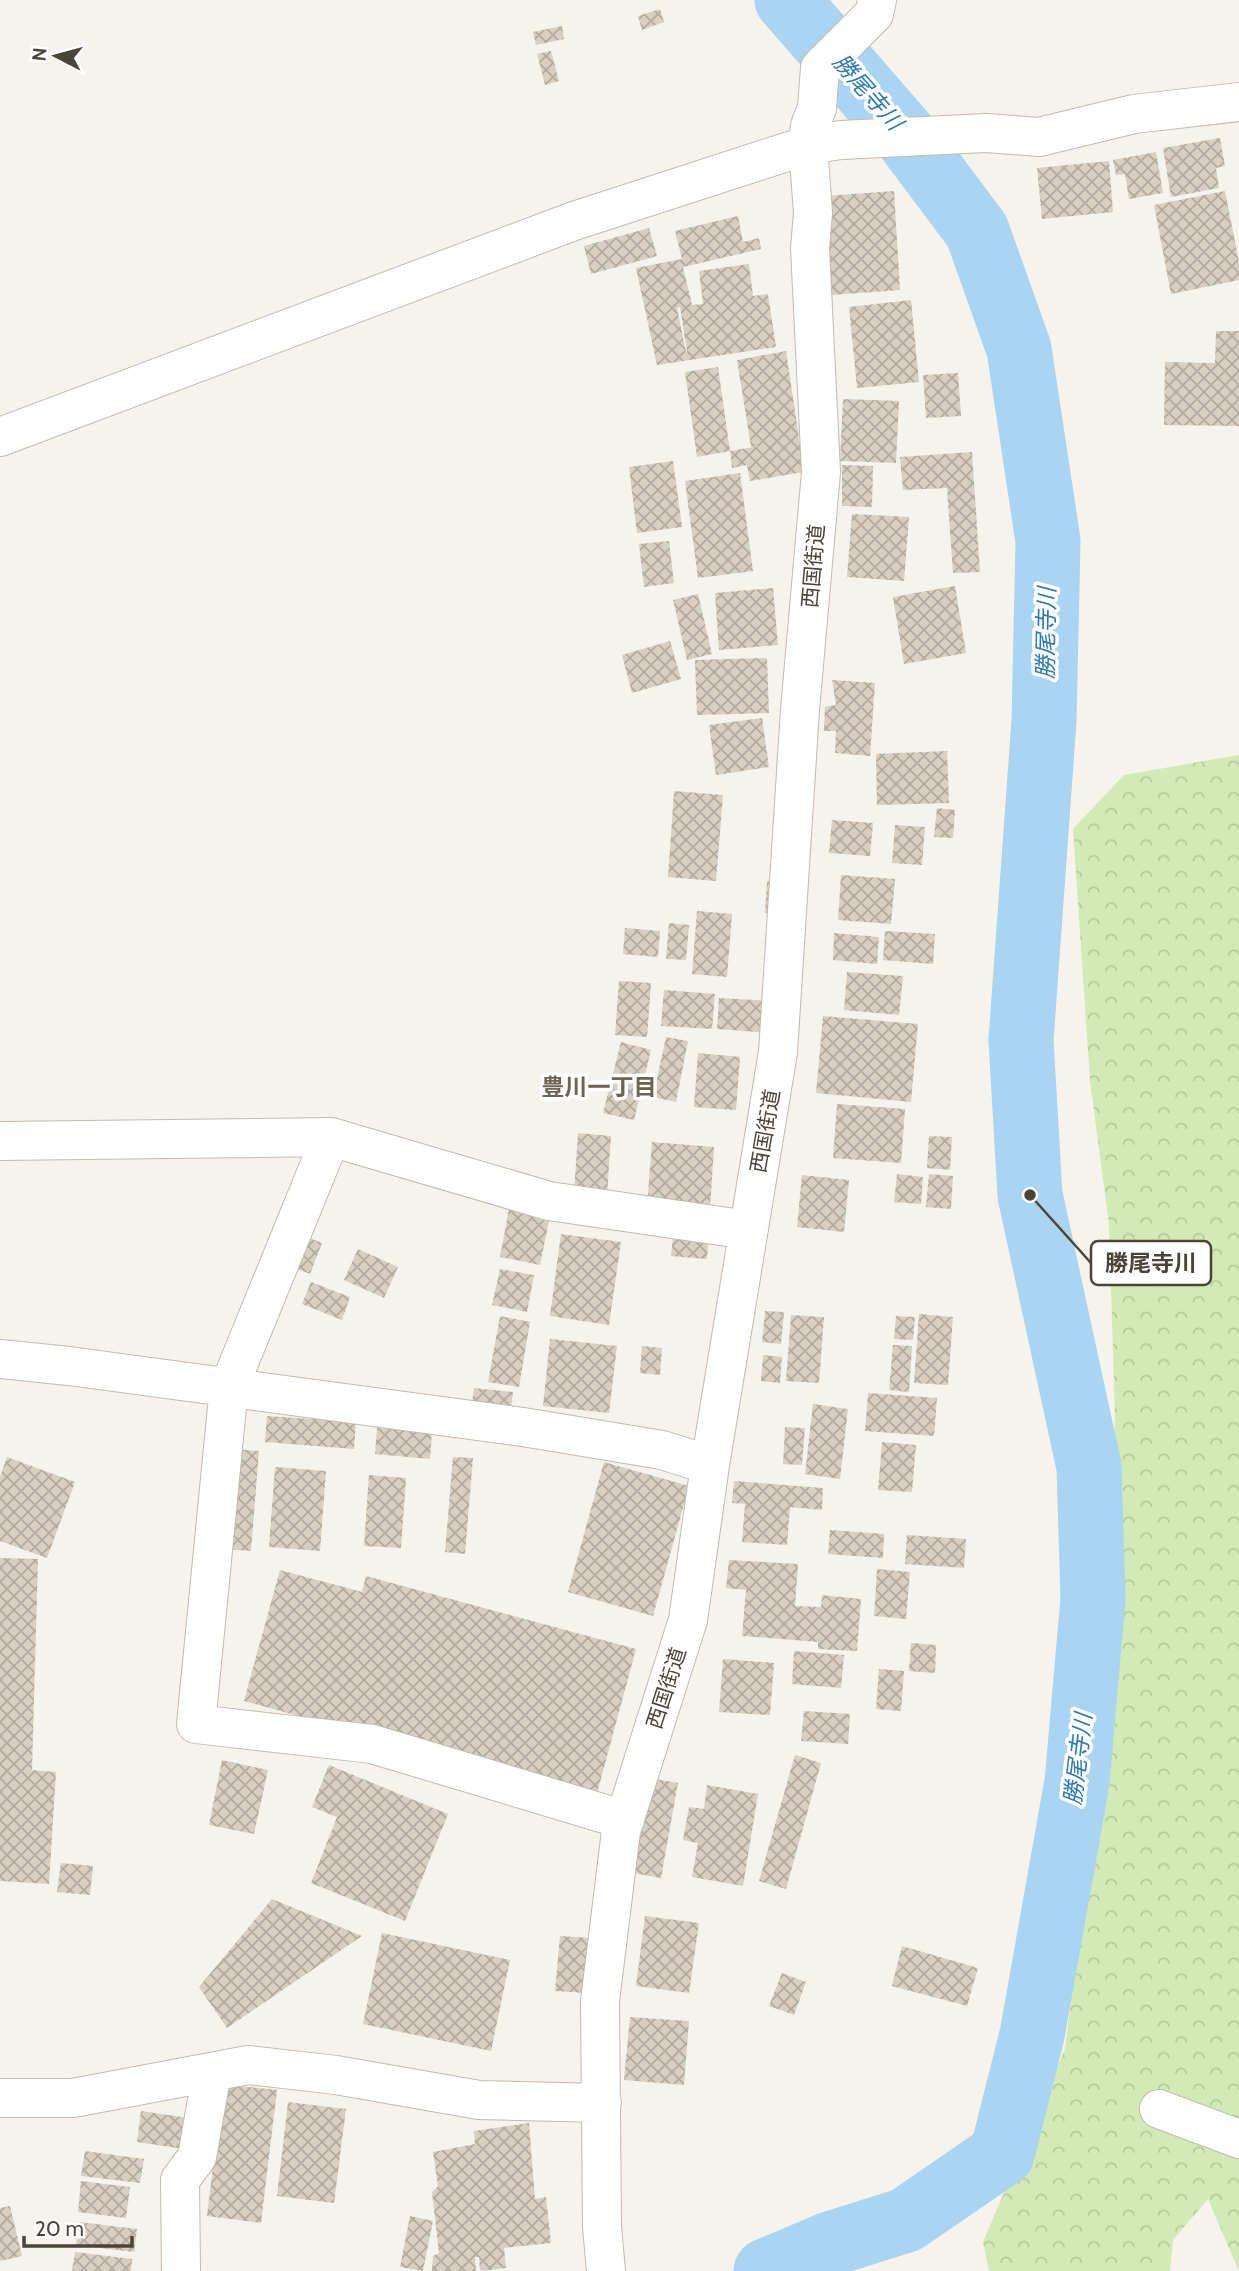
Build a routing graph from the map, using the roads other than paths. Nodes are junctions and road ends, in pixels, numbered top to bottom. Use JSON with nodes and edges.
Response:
{"nodes":[{"id":1,"x":876,"y":7,"type":"edge"},
{"id":2,"x":1239,"y":102,"type":"edge"},
{"id":3,"x":825,"y":143,"type":"junction"},
{"id":4,"x":0,"y":437,"type":"edge"},
{"id":5,"x":331,"y":1137,"type":"junction"},
{"id":6,"x":0,"y":1141,"type":"edge"},
{"id":7,"x":748,"y":1230,"type":"junction"},
{"id":8,"x":0,"y":1359,"type":"edge"},
{"id":9,"x":229,"y":1387,"type":"junction"},
{"id":10,"x":710,"y":1465,"type":"junction"},
{"id":11,"x":625,"y":1820,"type":"junction"},
{"id":12,"x":212,"y":2072,"type":"junction"},
{"id":13,"x":0,"y":2098,"type":"edge"},
{"id":14,"x":601,"y":2103,"type":"junction"},
{"id":15,"x":1159,"y":2109,"type":"dead end"},
{"id":16,"x":1239,"y":2139,"type":"edge"},
{"id":17,"x":181,"y":2271,"type":"edge"},
{"id":18,"x":606,"y":2271,"type":"edge"}],
"edges":[{"from":1,"to":3,"type":"street","name":"西国街道"},
{"from":2,"to":3,"type":"street"},
{"from":3,"to":4,"type":"street"},
{"from":3,"to":7,"type":"street","name":"西国街道"},
{"from":5,"to":6,"type":"street"},
{"from":5,"to":7,"type":"street"},
{"from":5,"to":9,"type":"street"},
{"from":7,"to":10,"type":"street","name":"西国街道"},
{"from":8,"to":9,"type":"street"},
{"from":9,"to":10,"type":"street"},
{"from":9,"to":11,"type":"street"},
{"from":10,"to":11,"type":"street","name":"西国街道"},
{"from":11,"to":14,"type":"street","name":"西国街道"},
{"from":12,"to":13,"type":"street"},
{"from":12,"to":14,"type":"street"},
{"from":12,"to":17,"type":"street"},
{"from":14,"to":18,"type":"street","name":"西国街道"},
{"from":15,"to":16,"type":"street"}]}
